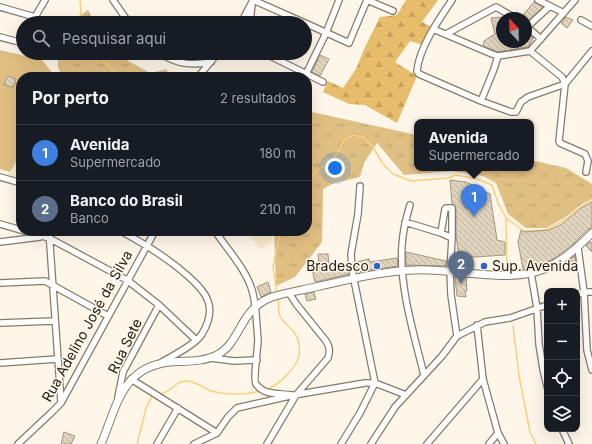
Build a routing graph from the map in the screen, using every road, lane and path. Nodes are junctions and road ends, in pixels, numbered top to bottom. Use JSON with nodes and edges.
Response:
{"nodes":[{"id":1,"x":45,"y":0,"type":"edge"},
{"id":2,"x":113,"y":0,"type":"edge"},
{"id":3,"x":253,"y":0,"type":"edge"},
{"id":4,"x":339,"y":0,"type":"edge"},
{"id":5,"x":367,"y":0,"type":"edge"},
{"id":6,"x":452,"y":0,"type":"edge"},
{"id":7,"x":538,"y":0,"type":"edge"},
{"id":8,"x":575,"y":0,"type":"edge"},
{"id":9,"x":550,"y":6,"type":"junction"},
{"id":10,"x":0,"y":7,"type":"edge"},
{"id":11,"x":393,"y":12,"type":"dead end"},
{"id":12,"x":506,"y":12,"type":"edge"},
{"id":13,"x":564,"y":13,"type":"junction"},
{"id":14,"x":32,"y":16,"type":"edge"},
{"id":15,"x":36,"y":16,"type":"edge"},
{"id":16,"x":124,"y":16,"type":"edge"},
{"id":17,"x":245,"y":16,"type":"edge"},
{"id":18,"x":251,"y":16,"type":"edge"},
{"id":19,"x":289,"y":16,"type":"edge"},
{"id":20,"x":581,"y":20,"type":"dead end"},
{"id":21,"x":532,"y":22,"type":"edge"},
{"id":22,"x":312,"y":26,"type":"edge"},
{"id":23,"x":592,"y":26,"type":"edge"},
{"id":24,"x":433,"y":29,"type":"junction"},
{"id":25,"x":532,"y":31,"type":"edge"},
{"id":26,"x":326,"y":33,"type":"junction"},
{"id":27,"x":446,"y":34,"type":"junction"},
{"id":28,"x":0,"y":37,"type":"edge"},
{"id":29,"x":541,"y":39,"type":"junction"},
{"id":30,"x":16,"y":41,"type":"edge"},
{"id":31,"x":530,"y":51,"type":"junction"},
{"id":32,"x":592,"y":51,"type":"edge"},
{"id":33,"x":498,"y":56,"type":"junction"},
{"id":34,"x":171,"y":60,"type":"edge"},
{"id":35,"x":278,"y":60,"type":"edge"},
{"id":36,"x":211,"y":62,"type":"joint"},
{"id":37,"x":202,"y":72,"type":"edge"},
{"id":38,"x":302,"y":72,"type":"edge"},
{"id":39,"x":307,"y":72,"type":"edge"},
{"id":40,"x":312,"y":77,"type":"edge"},
{"id":41,"x":323,"y":82,"type":"dead end"},
{"id":42,"x":564,"y":84,"type":"junction"},
{"id":43,"x":481,"y":102,"type":"junction"},
{"id":44,"x":586,"y":172,"type":"dead end"},
{"id":45,"x":0,"y":176,"type":"edge"},
{"id":46,"x":16,"y":181,"type":"edge"},
{"id":47,"x":360,"y":186,"type":"dead end"},
{"id":48,"x":410,"y":205,"type":"dead end"},
{"id":49,"x":405,"y":222,"type":"junction"},
{"id":50,"x":0,"y":224,"type":"edge"},
{"id":51,"x":16,"y":229,"type":"edge"},
{"id":52,"x":442,"y":230,"type":"junction"},
{"id":53,"x":452,"y":230,"type":"junction"},
{"id":54,"x":592,"y":233,"type":"edge"},
{"id":55,"x":40,"y":236,"type":"edge"},
{"id":56,"x":129,"y":236,"type":"edge"},
{"id":57,"x":152,"y":236,"type":"edge"},
{"id":58,"x":218,"y":236,"type":"edge"},
{"id":59,"x":47,"y":238,"type":"junction"},
{"id":60,"x":452,"y":238,"type":"junction"},
{"id":61,"x":0,"y":242,"type":"edge"},
{"id":62,"x":146,"y":245,"type":"junction"},
{"id":63,"x":578,"y":248,"type":"junction"},
{"id":64,"x":402,"y":270,"type":"junction"},
{"id":65,"x":450,"y":271,"type":"junction"},
{"id":66,"x":531,"y":273,"type":"junction"},
{"id":67,"x":354,"y":279,"type":"junction"},
{"id":68,"x":127,"y":280,"type":"junction"},
{"id":69,"x":0,"y":283,"type":"edge"},
{"id":70,"x":52,"y":285,"type":"junction"},
{"id":71,"x":584,"y":292,"type":"junction"},
{"id":72,"x":592,"y":292,"type":"edge"},
{"id":73,"x":288,"y":293,"type":"junction"},
{"id":74,"x":580,"y":293,"type":"edge"},
{"id":75,"x":158,"y":305,"type":"junction"},
{"id":76,"x":544,"y":306,"type":"edge"},
{"id":77,"x":255,"y":307,"type":"junction"},
{"id":78,"x":537,"y":308,"type":"junction"},
{"id":79,"x":108,"y":316,"type":"junction"},
{"id":80,"x":54,"y":321,"type":"junction"},
{"id":81,"x":0,"y":323,"type":"edge"},
{"id":82,"x":477,"y":325,"type":"junction"},
{"id":83,"x":457,"y":336,"type":"junction"},
{"id":84,"x":196,"y":340,"type":"junction"},
{"id":85,"x":211,"y":358,"type":"junction"},
{"id":86,"x":57,"y":359,"type":"junction"},
{"id":87,"x":257,"y":360,"type":"junction"},
{"id":88,"x":0,"y":363,"type":"edge"},
{"id":89,"x":161,"y":363,"type":"junction"},
{"id":90,"x":592,"y":370,"type":"edge"},
{"id":91,"x":424,"y":375,"type":"junction"},
{"id":92,"x":544,"y":376,"type":"edge"},
{"id":93,"x":131,"y":379,"type":"junction"},
{"id":94,"x":483,"y":379,"type":"junction"},
{"id":95,"x":375,"y":383,"type":"junction"},
{"id":96,"x":406,"y":394,"type":"junction"},
{"id":97,"x":295,"y":395,"type":"junction"},
{"id":98,"x":118,"y":398,"type":"junction"},
{"id":99,"x":61,"y":403,"type":"junction"},
{"id":100,"x":178,"y":408,"type":"junction"},
{"id":101,"x":563,"y":432,"type":"edge"},
{"id":102,"x":217,"y":433,"type":"junction"},
{"id":103,"x":498,"y":433,"type":"junction"},
{"id":104,"x":18,"y":444,"type":"edge"},
{"id":105,"x":101,"y":444,"type":"edge"},
{"id":106,"x":158,"y":444,"type":"edge"},
{"id":107,"x":194,"y":444,"type":"edge"},
{"id":108,"x":267,"y":444,"type":"edge"},
{"id":109,"x":341,"y":444,"type":"edge"},
{"id":110,"x":371,"y":444,"type":"edge"},
{"id":111,"x":427,"y":444,"type":"edge"},
{"id":112,"x":489,"y":444,"type":"edge"},
{"id":113,"x":504,"y":444,"type":"edge"},
{"id":114,"x":569,"y":444,"type":"edge"}],
"edges":[{"from":1,"to":15,"type":"street"},
{"from":2,"to":16,"type":"street"},
{"from":3,"to":17,"type":"street"},
{"from":3,"to":18,"type":"street"},
{"from":3,"to":19,"type":"street"},
{"from":4,"to":26,"type":"street"},
{"from":5,"to":11,"type":"street"},
{"from":5,"to":26,"type":"street"},
{"from":6,"to":24,"type":"street"},
{"from":7,"to":9,"type":"street"},
{"from":8,"to":13,"type":"street"},
{"from":9,"to":13,"type":"street"},
{"from":9,"to":21,"type":"street"},
{"from":10,"to":14,"type":"street"},
{"from":12,"to":27,"type":"street"},
{"from":13,"to":29,"type":"street"},
{"from":20,"to":23,"type":"street"},
{"from":22,"to":26,"type":"street"},
{"from":24,"to":27,"type":"street"},
{"from":24,"to":43,"type":"street"},
{"from":25,"to":29,"type":"street"},
{"from":26,"to":39,"type":"street"},
{"from":27,"to":33,"type":"street"},
{"from":28,"to":30,"type":"street"},
{"from":29,"to":31,"type":"street"},
{"from":31,"to":33,"type":"street"},
{"from":31,"to":42,"type":"street"},
{"from":32,"to":42,"type":"street"},
{"from":33,"to":43,"type":"street"},
{"from":34,"to":36,"type":"street"},
{"from":35,"to":38,"type":"street"},
{"from":36,"to":37,"type":"street"},
{"from":40,"to":41,"type":"street"},
{"from":42,"to":43,"type":"street"},
{"from":42,"to":44,"type":"street"},
{"from":45,"to":46,"type":"street"},
{"from":47,"to":67,"type":"street"},
{"from":48,"to":49,"type":"street"},
{"from":49,"to":52,"type":"street"},
{"from":49,"to":64,"type":"street"},
{"from":50,"to":51,"type":"street"},
{"from":52,"to":53,"type":"street"},
{"from":52,"to":53,"type":"street"},
{"from":52,"to":60,"type":"street"},
{"from":53,"to":60,"type":"street"},
{"from":54,"to":63,"type":"main road"},
{"from":55,"to":59,"type":"street"},
{"from":56,"to":62,"type":"street"},
{"from":57,"to":62,"type":"street","name":"Rua Adelino José da Silva"},
{"from":58,"to":77,"type":"street"},
{"from":59,"to":61,"type":"street"},
{"from":59,"to":68,"type":"street"},
{"from":59,"to":70,"type":"street"},
{"from":60,"to":65,"type":"street"},
{"from":62,"to":68,"type":"street","name":"Rua Adelino José da Silva"},
{"from":62,"to":84,"type":"street"},
{"from":63,"to":66,"type":"main road"},
{"from":63,"to":71,"type":"street"},
{"from":64,"to":65,"type":"main road"},
{"from":64,"to":67,"type":"main road"},
{"from":64,"to":91,"type":"street"},
{"from":65,"to":66,"type":"main road"},
{"from":65,"to":83,"type":"street"},
{"from":66,"to":78,"type":"street"},
{"from":67,"to":73,"type":"main road"},
{"from":67,"to":95,"type":"street"},
{"from":68,"to":75,"type":"street"},
{"from":68,"to":79,"type":"street","name":"Rua Adelino José da Silva"},
{"from":69,"to":70,"type":"street"},
{"from":70,"to":79,"type":"street"},
{"from":70,"to":80,"type":"street"},
{"from":71,"to":72,"type":"street"},
{"from":71,"to":74,"type":"street"},
{"from":71,"to":90,"type":"street"},
{"from":73,"to":77,"type":"main road"},
{"from":73,"to":97,"type":"street"},
{"from":75,"to":84,"type":"street"},
{"from":75,"to":98,"type":"street","name":"Rua Sete"},
{"from":76,"to":78,"type":"street"},
{"from":77,"to":85,"type":"main road"},
{"from":77,"to":87,"type":"street"},
{"from":78,"to":82,"type":"street"},
{"from":78,"to":92,"type":"street"},
{"from":79,"to":99,"type":"street","name":"Rua Adelino José da Silva"},
{"from":80,"to":81,"type":"street"},
{"from":80,"to":86,"type":"street"},
{"from":82,"to":83,"type":"street"},
{"from":82,"to":94,"type":"street"},
{"from":83,"to":91,"type":"street"},
{"from":84,"to":89,"type":"street"},
{"from":85,"to":87,"type":"street"},
{"from":85,"to":89,"type":"main road"},
{"from":86,"to":88,"type":"street"},
{"from":86,"to":99,"type":"street"},
{"from":87,"to":97,"type":"street"},
{"from":89,"to":93,"type":"main road"},
{"from":91,"to":96,"type":"street"},
{"from":93,"to":98,"type":"main road"},
{"from":93,"to":100,"type":"street"},
{"from":94,"to":103,"type":"street"},
{"from":94,"to":111,"type":"street"},
{"from":95,"to":96,"type":"street"},
{"from":95,"to":97,"type":"street"},
{"from":95,"to":109,"type":"street"},
{"from":96,"to":110,"type":"street"},
{"from":97,"to":102,"type":"street"},
{"from":97,"to":108,"type":"street"},
{"from":98,"to":105,"type":"main road"},
{"from":99,"to":104,"type":"street","name":"Rua Adelino José da Silva"},
{"from":100,"to":102,"type":"street"},
{"from":100,"to":106,"type":"street"},
{"from":101,"to":114,"type":"street"},
{"from":102,"to":107,"type":"street"},
{"from":103,"to":112,"type":"street"},
{"from":103,"to":113,"type":"street"}]}
